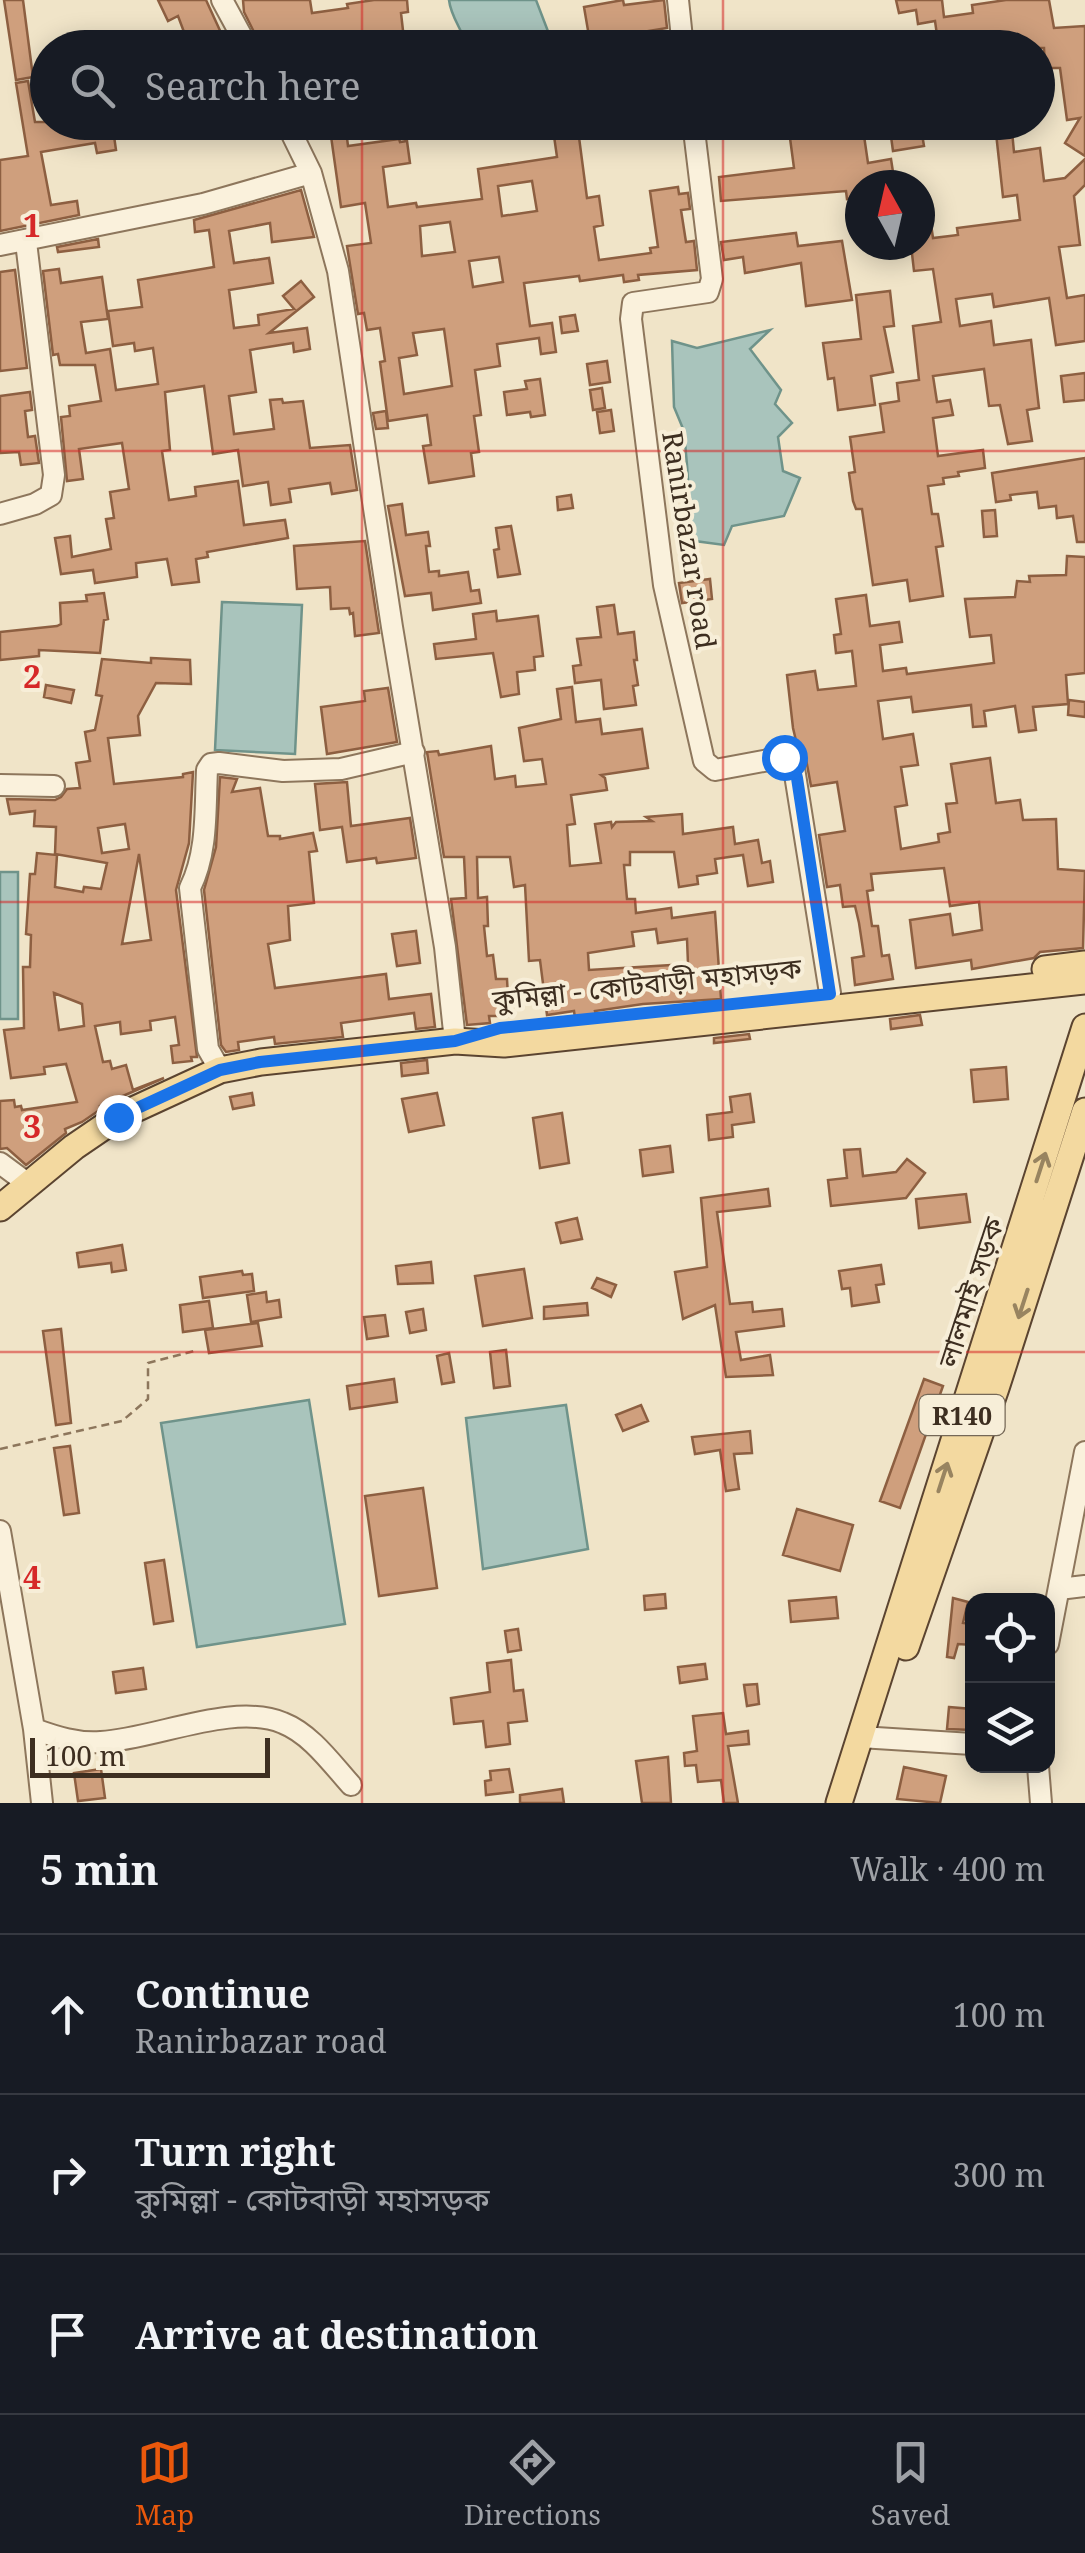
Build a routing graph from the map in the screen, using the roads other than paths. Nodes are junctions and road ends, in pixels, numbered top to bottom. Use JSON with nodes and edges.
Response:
{"nodes":[{"id":1,"x":222,"y":0,"type":"edge"},
{"id":2,"x":678,"y":0,"type":"edge"},
{"id":3,"x":238,"y":30,"type":"edge"},
{"id":4,"x":682,"y":30,"type":"edge"},
{"id":5,"x":295,"y":140,"type":"edge"},
{"id":6,"x":694,"y":140,"type":"edge"},
{"id":7,"x":311,"y":173,"type":"junction"},
{"id":8,"x":26,"y":242,"type":"junction"},
{"id":9,"x":0,"y":245,"type":"edge"},
{"id":10,"x":0,"y":514,"type":"edge"},
{"id":11,"x":414,"y":752,"type":"junction"},
{"id":12,"x":0,"y":785,"type":"edge"},
{"id":13,"x":54,"y":786,"type":"dead end"},
{"id":14,"x":1085,"y":964,"type":"edge"},
{"id":15,"x":1085,"y":982,"type":"edge"},
{"id":16,"x":830,"y":994,"type":"junction"},
{"id":17,"x":800,"y":1004,"type":"junction"},
{"id":18,"x":1085,"y":1027,"type":"edge"},
{"id":19,"x":455,"y":1041,"type":"junction"},
{"id":20,"x":220,"y":1070,"type":"junction"},
{"id":21,"x":1085,"y":1111,"type":"edge"},
{"id":22,"x":0,"y":1163,"type":"edge"},
{"id":23,"x":27,"y":1183,"type":"junction"},
{"id":24,"x":0,"y":1208,"type":"edge"},
{"id":25,"x":984,"y":1384,"type":"junction"},
{"id":26,"x":1085,"y":1452,"type":"edge"},
{"id":27,"x":0,"y":1531,"type":"edge"},
{"id":28,"x":1085,"y":1586,"type":"edge"},
{"id":29,"x":1059,"y":1589,"type":"junction"},
{"id":30,"x":1055,"y":1609,"type":"edge"},
{"id":31,"x":34,"y":1729,"type":"junction"},
{"id":32,"x":867,"y":1738,"type":"junction"},
{"id":33,"x":965,"y":1744,"type":"edge"},
{"id":34,"x":1038,"y":1773,"type":"edge"},
{"id":35,"x":351,"y":1786,"type":"dead end"},
{"id":36,"x":42,"y":1803,"type":"edge"},
{"id":37,"x":839,"y":1803,"type":"edge"},
{"id":38,"x":852,"y":1803,"type":"edge"},
{"id":39,"x":1040,"y":1803,"type":"edge"}],
"edges":[{"from":1,"to":3,"type":"street"},
{"from":2,"to":4,"type":"street"},
{"from":5,"to":7,"type":"street"},
{"from":6,"to":16,"type":"street","name":"Ranirbazar road"},
{"from":7,"to":8,"type":"street"},
{"from":7,"to":11,"type":"street"},
{"from":8,"to":9,"type":"street"},
{"from":8,"to":10,"type":"street"},
{"from":11,"to":19,"type":"street"},
{"from":11,"to":20,"type":"street"},
{"from":12,"to":13,"type":"street"},
{"from":14,"to":16,"type":"main road","name":"কুমিল্লা - কোটবাড়ী মহাসড়ক"},
{"from":15,"to":17,"type":"main road","name":"কুমিল্লা - কোটবাড়ী মহাসড়ক"},
{"from":16,"to":17,"type":"main road","name":"কুমিল্লা - কোটবাড়ী মহাসড়ক"},
{"from":17,"to":19,"type":"main road","name":"কুমিল্লা - কোটবাড়ী মহাসড়ক"},
{"from":25,"to":18,"type":"main road","name":"লালমাই সড়ক","number":"R140","one_way":true},
{"from":19,"to":20,"type":"main road","name":"কুমিল্লা - কোটবাড়ী মহাসড়ক"},
{"from":20,"to":23,"type":"main road","name":"কুমিল্লা - কোটবাড়ী মহাসড়ক"},
{"from":21,"to":25,"type":"main road","name":"লালমাই সড়ক","number":"R140","one_way":true},
{"from":22,"to":23,"type":"street"},
{"from":23,"to":24,"type":"main road","name":"কুমিল্লা - কোটবাড়ী মহাসড়ক"},
{"from":25,"to":32,"type":"main road","name":"লালমাই সড়ক","number":"R140"},
{"from":26,"to":29,"type":"street"},
{"from":27,"to":31,"type":"street"},
{"from":28,"to":29,"type":"street"},
{"from":29,"to":30,"type":"street"},
{"from":31,"to":35,"type":"street"},
{"from":31,"to":36,"type":"street"},
{"from":32,"to":33,"type":"street"},
{"from":32,"to":37,"type":"main road","name":"লালমাই সড়ক","number":"R140"},
{"from":32,"to":38,"type":"main road","name":"লালমাই সড়ক","number":"R140"},
{"from":34,"to":39,"type":"street"}]}
